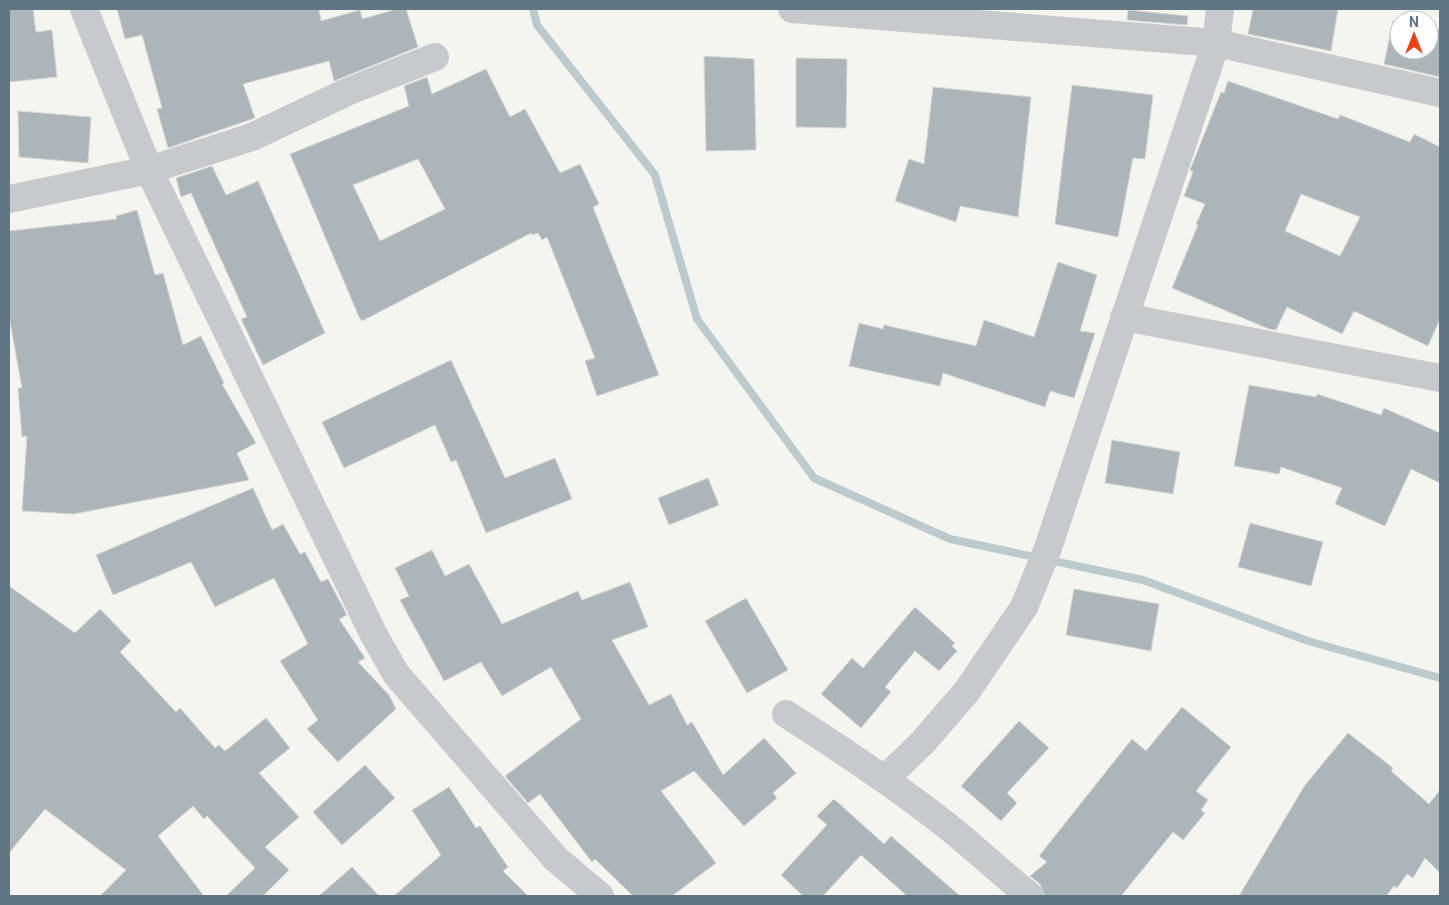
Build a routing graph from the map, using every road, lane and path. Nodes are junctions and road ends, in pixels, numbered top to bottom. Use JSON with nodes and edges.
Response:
{"nodes":[{"id":1,"x":84,"y":9,"type":"edge"},
{"id":2,"x":792,"y":9,"type":"edge"},
{"id":3,"x":1220,"y":9,"type":"edge"},
{"id":4,"x":1216,"y":43,"type":"junction"},
{"id":5,"x":435,"y":57,"type":"dead end"},
{"id":6,"x":1440,"y":93,"type":"edge"},
{"id":7,"x":149,"y":170,"type":"junction"},
{"id":8,"x":9,"y":198,"type":"edge"},
{"id":9,"x":1124,"y":317,"type":"junction"},
{"id":10,"x":1440,"y":378,"type":"edge"},
{"id":11,"x":786,"y":714,"type":"dead end"},
{"id":12,"x":885,"y":779,"type":"junction"},
{"id":13,"x":600,"y":896,"type":"edge"},
{"id":14,"x":1030,"y":896,"type":"edge"}],
"edges":[{"from":1,"to":7,"type":"street"},
{"from":2,"to":4,"type":"street"},
{"from":3,"to":4,"type":"street"},
{"from":4,"to":6,"type":"street"},
{"from":4,"to":9,"type":"street"},
{"from":5,"to":7,"type":"street"},
{"from":7,"to":8,"type":"street"},
{"from":7,"to":13,"type":"street"},
{"from":9,"to":10,"type":"street"},
{"from":9,"to":12,"type":"street"},
{"from":11,"to":12,"type":"street"},
{"from":12,"to":14,"type":"street"}]}
